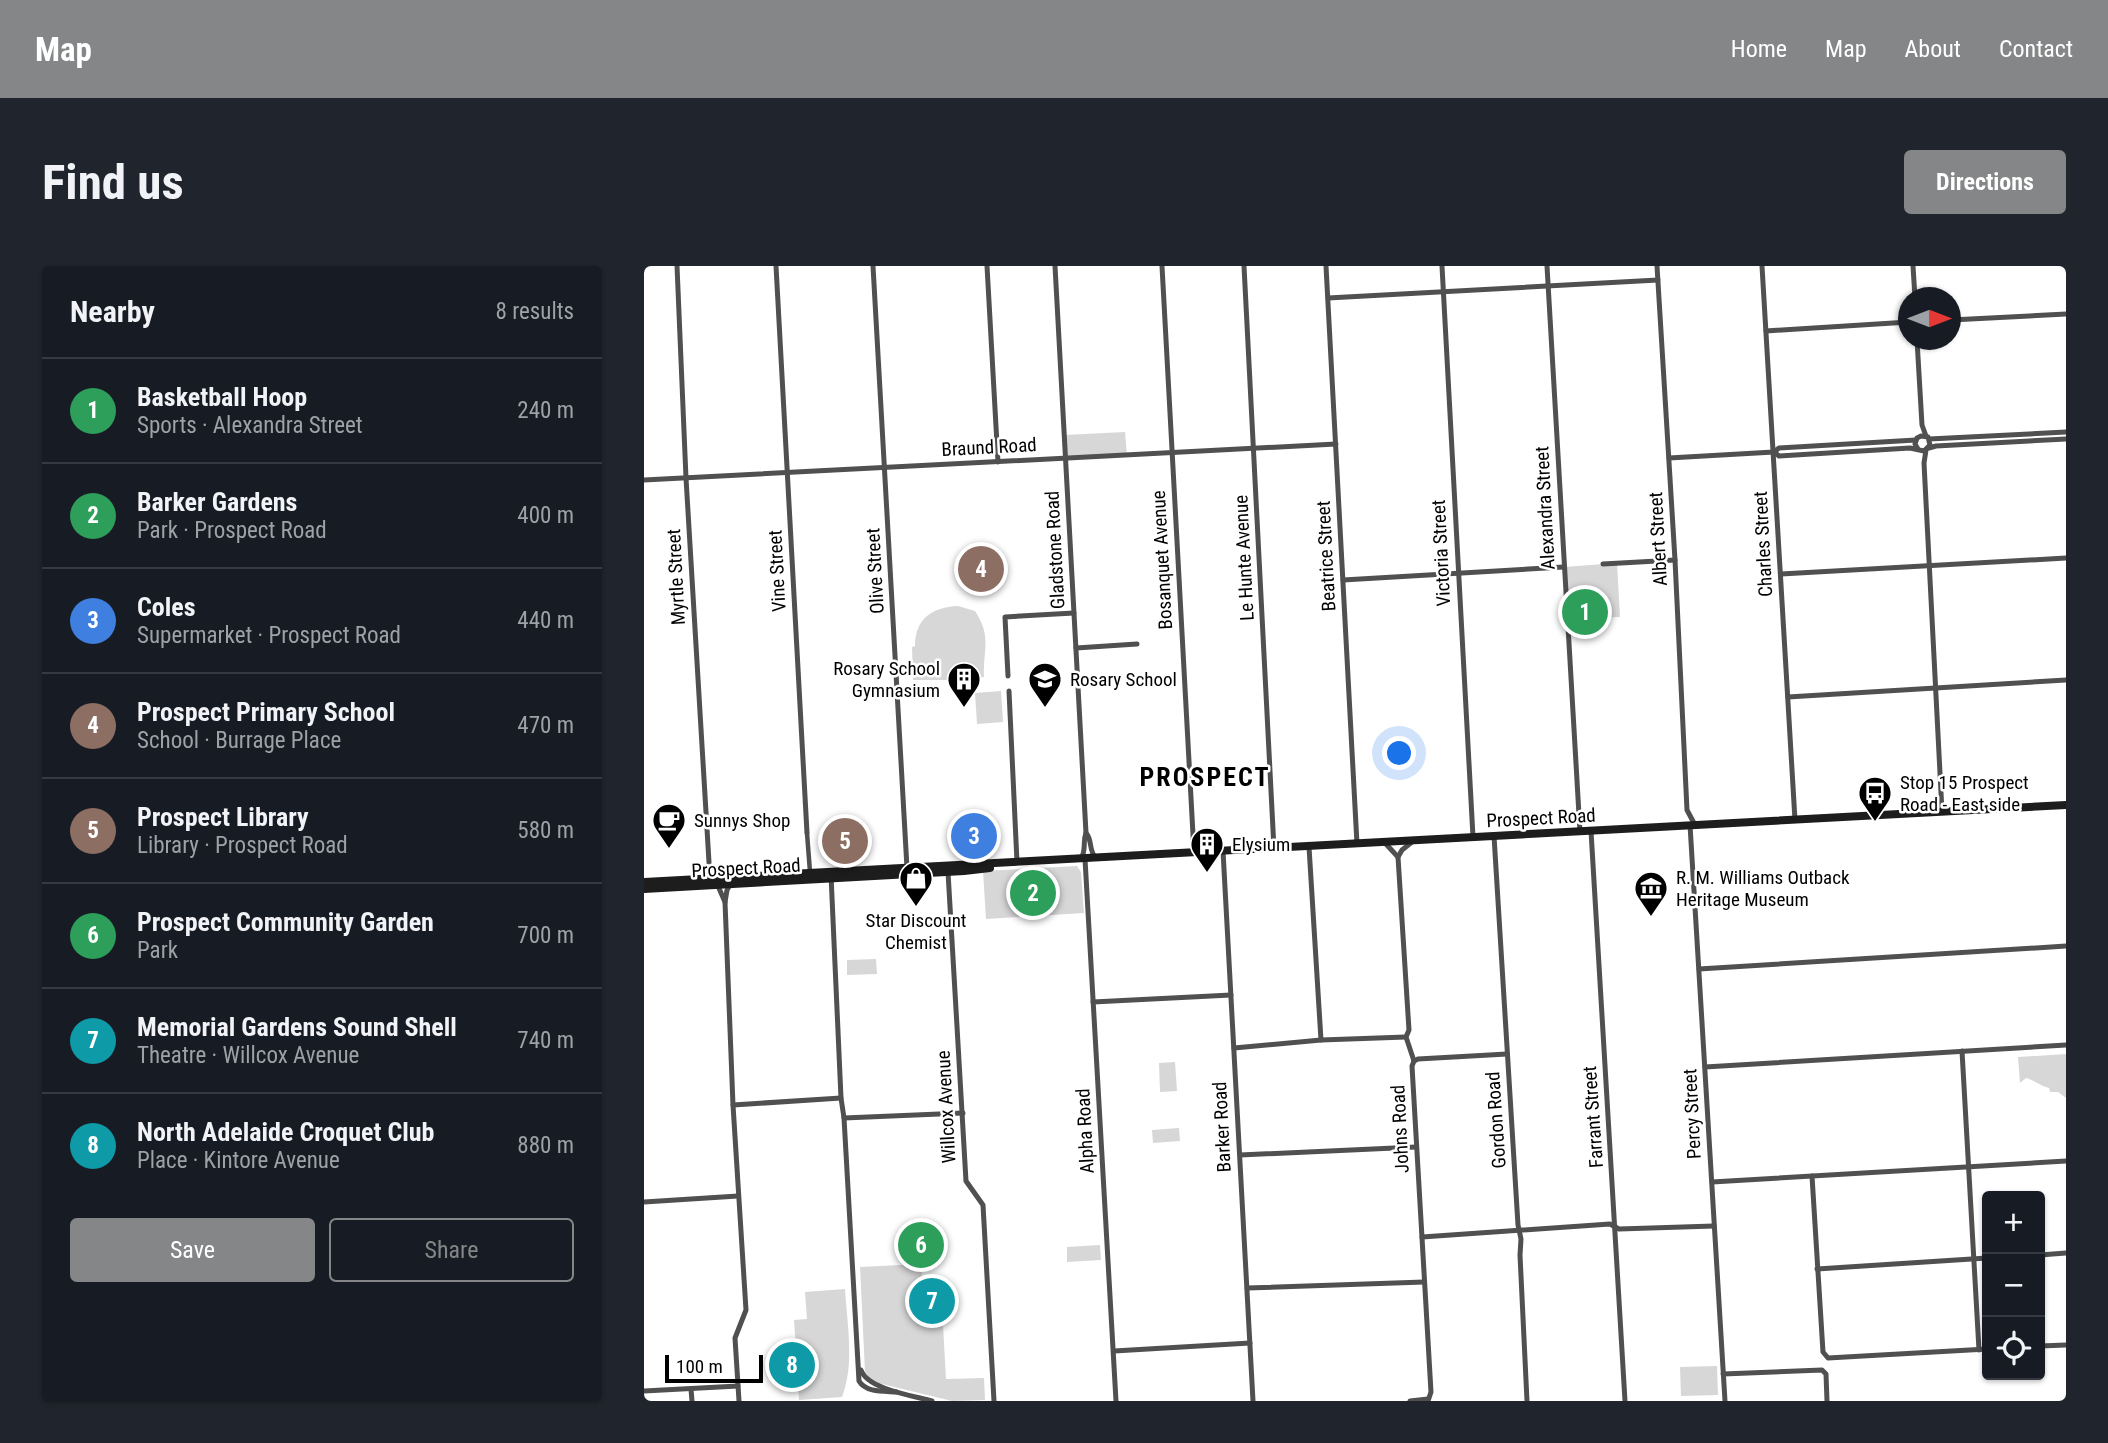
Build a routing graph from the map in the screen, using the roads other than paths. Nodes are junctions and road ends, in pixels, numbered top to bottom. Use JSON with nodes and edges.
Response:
{"nodes":[{"id":1,"x":677,"y":266,"type":"edge"},
{"id":2,"x":776,"y":266,"type":"edge"},
{"id":3,"x":873,"y":266,"type":"edge"},
{"id":4,"x":987,"y":266,"type":"edge"},
{"id":5,"x":1055,"y":266,"type":"edge"},
{"id":6,"x":1162,"y":266,"type":"edge"},
{"id":7,"x":1244,"y":266,"type":"edge"},
{"id":8,"x":1326,"y":266,"type":"edge"},
{"id":9,"x":1442,"y":266,"type":"edge"},
{"id":10,"x":1547,"y":266,"type":"edge"},
{"id":11,"x":1657,"y":266,"type":"edge"},
{"id":12,"x":1762,"y":266,"type":"edge"},
{"id":13,"x":1913,"y":266,"type":"edge"},
{"id":14,"x":1658,"y":280,"type":"junction"},
{"id":15,"x":1548,"y":285,"type":"junction"},
{"id":16,"x":1914,"y":287,"type":"edge"},
{"id":17,"x":1443,"y":292,"type":"junction"},
{"id":18,"x":1328,"y":298,"type":"junction"},
{"id":19,"x":2066,"y":314,"type":"edge"},
{"id":20,"x":1961,"y":319,"type":"edge"},
{"id":21,"x":1898,"y":323,"type":"edge"},
{"id":22,"x":1766,"y":331,"type":"junction"},
{"id":23,"x":1918,"y":350,"type":"edge"},
{"id":24,"x":1922,"y":425,"type":"junction"},
{"id":25,"x":2066,"y":432,"type":"edge"},
{"id":26,"x":1917,"y":438,"type":"junction"},
{"id":27,"x":1928,"y":438,"type":"junction"},
{"id":28,"x":2066,"y":439,"type":"edge"},
{"id":29,"x":1336,"y":444,"type":"junction"},
{"id":30,"x":1254,"y":449,"type":"junction"},
{"id":31,"x":1923,"y":450,"type":"junction"},
{"id":32,"x":1774,"y":452,"type":"junction"},
{"id":33,"x":1171,"y":453,"type":"junction"},
{"id":34,"x":1066,"y":458,"type":"junction"},
{"id":35,"x":1669,"y":458,"type":"junction"},
{"id":36,"x":998,"y":462,"type":"junction"},
{"id":37,"x":886,"y":468,"type":"junction"},
{"id":38,"x":787,"y":473,"type":"junction"},
{"id":39,"x":686,"y":478,"type":"junction"},
{"id":40,"x":644,"y":480,"type":"edge"},
{"id":41,"x":2066,"y":558,"type":"edge"},
{"id":42,"x":1675,"y":560,"type":"junction"},
{"id":43,"x":1603,"y":564,"type":"dead end"},
{"id":44,"x":1930,"y":566,"type":"junction"},
{"id":45,"x":1564,"y":567,"type":"junction"},
{"id":46,"x":1458,"y":574,"type":"junction"},
{"id":47,"x":1780,"y":574,"type":"junction"},
{"id":48,"x":1343,"y":580,"type":"junction"},
{"id":49,"x":1074,"y":613,"type":"junction"},
{"id":50,"x":1137,"y":644,"type":"dead end"},
{"id":51,"x":1076,"y":648,"type":"junction"},
{"id":52,"x":1008,"y":676,"type":"dead end"},
{"id":53,"x":2066,"y":680,"type":"edge"},
{"id":54,"x":1937,"y":687,"type":"junction"},
{"id":55,"x":1009,"y":691,"type":"dead end"},
{"id":56,"x":1788,"y":697,"type":"junction"},
{"id":57,"x":2066,"y":805,"type":"edge"},
{"id":58,"x":1687,"y":810,"type":"junction"},
{"id":59,"x":1942,"y":812,"type":"junction"},
{"id":60,"x":1795,"y":820,"type":"junction"},
{"id":61,"x":1680,"y":825,"type":"junction"},
{"id":62,"x":1693,"y":825,"type":"junction"},
{"id":63,"x":1580,"y":831,"type":"junction"},
{"id":64,"x":1591,"y":831,"type":"junction"},
{"id":65,"x":807,"y":833,"type":"joint"},
{"id":66,"x":1086,"y":833,"type":"junction"},
{"id":67,"x":1494,"y":836,"type":"junction"},
{"id":68,"x":1473,"y":837,"type":"junction"},
{"id":69,"x":1412,"y":842,"type":"junction"},
{"id":70,"x":1385,"y":843,"type":"junction"},
{"id":71,"x":1357,"y":844,"type":"junction"},
{"id":72,"x":1309,"y":847,"type":"junction"},
{"id":73,"x":1274,"y":849,"type":"junction"},
{"id":74,"x":1223,"y":851,"type":"junction"},
{"id":75,"x":1194,"y":853,"type":"junction"},
{"id":76,"x":1398,"y":857,"type":"junction"},
{"id":77,"x":1096,"y":858,"type":"junction"},
{"id":78,"x":1082,"y":859,"type":"junction"},
{"id":79,"x":1017,"y":862,"type":"junction"},
{"id":80,"x":948,"y":869,"type":"junction"},
{"id":81,"x":907,"y":871,"type":"junction"},
{"id":82,"x":810,"y":873,"type":"junction"},
{"id":83,"x":831,"y":876,"type":"junction"},
{"id":84,"x":644,"y":882,"type":"edge"},
{"id":85,"x":713,"y":884,"type":"junction"},
{"id":86,"x":730,"y":885,"type":"junction"},
{"id":87,"x":644,"y":889,"type":"edge"},
{"id":88,"x":725,"y":902,"type":"junction"},
{"id":89,"x":2066,"y":946,"type":"edge"},
{"id":90,"x":1699,"y":969,"type":"junction"},
{"id":91,"x":1231,"y":995,"type":"junction"},
{"id":92,"x":1093,"y":1002,"type":"junction"},
{"id":93,"x":1406,"y":1037,"type":"junction"},
{"id":94,"x":1321,"y":1040,"type":"junction"},
{"id":95,"x":2066,"y":1045,"type":"edge"},
{"id":96,"x":1234,"y":1048,"type":"junction"},
{"id":97,"x":1962,"y":1051,"type":"junction"},
{"id":98,"x":1507,"y":1054,"type":"junction"},
{"id":99,"x":1414,"y":1061,"type":"junction"},
{"id":100,"x":1705,"y":1067,"type":"junction"},
{"id":101,"x":841,"y":1098,"type":"junction"},
{"id":102,"x":733,"y":1105,"type":"junction"},
{"id":103,"x":962,"y":1113,"type":"junction"},
{"id":104,"x":844,"y":1118,"type":"junction"},
{"id":105,"x":1416,"y":1147,"type":"junction"},
{"id":106,"x":1240,"y":1155,"type":"junction"},
{"id":107,"x":2066,"y":1161,"type":"edge"},
{"id":108,"x":1968,"y":1167,"type":"junction"},
{"id":109,"x":1812,"y":1176,"type":"junction"},
{"id":110,"x":1712,"y":1182,"type":"junction"},
{"id":111,"x":738,"y":1196,"type":"junction"},
{"id":112,"x":644,"y":1202,"type":"edge"},
{"id":113,"x":1714,"y":1226,"type":"junction"},
{"id":114,"x":1615,"y":1227,"type":"junction"},
{"id":115,"x":1520,"y":1230,"type":"junction"},
{"id":116,"x":1422,"y":1237,"type":"junction"},
{"id":117,"x":2066,"y":1253,"type":"edge"},
{"id":118,"x":2045,"y":1255,"type":"edge"},
{"id":119,"x":1982,"y":1258,"type":"edge"},
{"id":120,"x":1973,"y":1259,"type":"junction"},
{"id":121,"x":1817,"y":1269,"type":"junction"},
{"id":122,"x":1424,"y":1282,"type":"junction"},
{"id":123,"x":1247,"y":1288,"type":"junction"},
{"id":124,"x":1250,"y":1343,"type":"junction"},
{"id":125,"x":2066,"y":1345,"type":"edge"},
{"id":126,"x":2045,"y":1346,"type":"edge"},
{"id":127,"x":1979,"y":1350,"type":"junction"},
{"id":128,"x":1982,"y":1350,"type":"edge"},
{"id":129,"x":1114,"y":1351,"type":"junction"},
{"id":130,"x":1723,"y":1374,"type":"junction"},
{"id":131,"x":738,"y":1386,"type":"junction"},
{"id":132,"x":691,"y":1389,"type":"junction"},
{"id":133,"x":644,"y":1391,"type":"edge"},
{"id":134,"x":1428,"y":1400,"type":"edge"},
{"id":135,"x":692,"y":1401,"type":"edge"},
{"id":136,"x":739,"y":1401,"type":"edge"},
{"id":137,"x":932,"y":1401,"type":"edge"},
{"id":138,"x":992,"y":1401,"type":"edge"},
{"id":139,"x":1116,"y":1401,"type":"edge"},
{"id":140,"x":1254,"y":1401,"type":"edge"},
{"id":141,"x":1410,"y":1401,"type":"edge"},
{"id":142,"x":1527,"y":1401,"type":"edge"},
{"id":143,"x":1625,"y":1401,"type":"edge"},
{"id":144,"x":1725,"y":1401,"type":"edge"},
{"id":145,"x":1827,"y":1401,"type":"edge"}],
"edges":[{"from":1,"to":39,"type":"street","name":"Myrtle Street"},
{"from":2,"to":38,"type":"street","name":"Vine Street"},
{"from":3,"to":37,"type":"street","name":"Olive Street"},
{"from":4,"to":36,"type":"street"},
{"from":5,"to":34,"type":"street","name":"Gladstone Road"},
{"from":6,"to":33,"type":"street","name":"Bosanquet Avenue"},
{"from":7,"to":30,"type":"street","name":"Le Hunte Avenue"},
{"from":8,"to":18,"type":"street","name":"Beatrice Street"},
{"from":9,"to":17,"type":"street","name":"Victoria Street"},
{"from":10,"to":15,"type":"street","name":"Alexandra Street"},
{"from":11,"to":14,"type":"street","name":"Albert Street"},
{"from":12,"to":22,"type":"street","name":"Charles Street"},
{"from":13,"to":16,"type":"street"},
{"from":14,"to":15,"type":"street"},
{"from":14,"to":35,"type":"street","name":"Albert Street"},
{"from":15,"to":17,"type":"street"},
{"from":15,"to":45,"type":"street","name":"Alexandra Street"},
{"from":17,"to":18,"type":"street"},
{"from":17,"to":46,"type":"street","name":"Victoria Street"},
{"from":18,"to":29,"type":"street","name":"Beatrice Street"},
{"from":19,"to":20,"type":"street"},
{"from":21,"to":22,"type":"street"},
{"from":22,"to":32,"type":"street","name":"Charles Street"},
{"from":23,"to":24,"type":"street"},
{"from":24,"to":26,"type":"street"},
{"from":24,"to":27,"type":"street"},
{"from":25,"to":27,"type":"street"},
{"from":26,"to":27,"type":"street"},
{"from":26,"to":31,"type":"street"},
{"from":26,"to":32,"type":"street"},
{"from":27,"to":31,"type":"street"},
{"from":28,"to":31,"type":"street"},
{"from":29,"to":30,"type":"street","name":"Braund Road"},
{"from":29,"to":48,"type":"street","name":"Beatrice Street"},
{"from":30,"to":33,"type":"street","name":"Braund Road"},
{"from":30,"to":73,"type":"street","name":"Le Hunte Avenue"},
{"from":31,"to":32,"type":"street"},
{"from":31,"to":44,"type":"street"},
{"from":32,"to":35,"type":"street"},
{"from":32,"to":47,"type":"street","name":"Charles Street"},
{"from":33,"to":34,"type":"street","name":"Braund Road"},
{"from":33,"to":75,"type":"street","name":"Bosanquet Avenue"},
{"from":34,"to":36,"type":"street","name":"Braund Road"},
{"from":34,"to":49,"type":"street","name":"Gladstone Road"},
{"from":35,"to":42,"type":"street","name":"Albert Street"},
{"from":36,"to":37,"type":"street","name":"Braund Road"},
{"from":37,"to":38,"type":"street","name":"Braund Road"},
{"from":37,"to":81,"type":"street","name":"Olive Street"},
{"from":38,"to":39,"type":"street","name":"Braund Road"},
{"from":38,"to":65,"type":"street","name":"Vine Street"},
{"from":39,"to":40,"type":"street","name":"Braund Road"},
{"from":39,"to":85,"type":"street","name":"Myrtle Street"},
{"from":41,"to":44,"type":"street"},
{"from":42,"to":43,"type":"street"},
{"from":42,"to":58,"type":"street","name":"Albert Street"},
{"from":44,"to":47,"type":"street"},
{"from":44,"to":54,"type":"street"},
{"from":45,"to":46,"type":"street"},
{"from":45,"to":63,"type":"street","name":"Alexandra Street"},
{"from":46,"to":48,"type":"street"},
{"from":46,"to":68,"type":"street","name":"Victoria Street"},
{"from":47,"to":56,"type":"street","name":"Charles Street"},
{"from":48,"to":71,"type":"street","name":"Beatrice Street"},
{"from":49,"to":51,"type":"street","name":"Gladstone Road"},
{"from":49,"to":52,"type":"street"},
{"from":50,"to":51,"type":"street"},
{"from":51,"to":66,"type":"street","name":"Gladstone Road"},
{"from":53,"to":54,"type":"street"},
{"from":54,"to":56,"type":"street"},
{"from":54,"to":59,"type":"street"},
{"from":55,"to":79,"type":"street"},
{"from":56,"to":60,"type":"street","name":"Charles Street"},
{"from":57,"to":59,"type":"main road","name":"Prospect Road"},
{"from":58,"to":61,"type":"street","name":"Albert Street"},
{"from":58,"to":62,"type":"street","name":"Albert Street"},
{"from":59,"to":60,"type":"main road","name":"Prospect Road"},
{"from":60,"to":62,"type":"main road","name":"Prospect Road"},
{"from":61,"to":62,"type":"main road","name":"Prospect Road"},
{"from":61,"to":64,"type":"main road","name":"Prospect Road"},
{"from":62,"to":90,"type":"street","name":"Percy Street"},
{"from":63,"to":64,"type":"main road","name":"Prospect Road"},
{"from":63,"to":67,"type":"main road","name":"Prospect Road"},
{"from":64,"to":114,"type":"street","name":"Farrant Street"},
{"from":65,"to":82,"type":"street","name":"Vine Street"},
{"from":66,"to":77,"type":"street","name":"Gladstone Road"},
{"from":66,"to":78,"type":"street","name":"Gladstone Road"},
{"from":67,"to":68,"type":"main road","name":"Prospect Road"},
{"from":67,"to":98,"type":"street","name":"Gordon Road"},
{"from":68,"to":69,"type":"main road","name":"Prospect Road"},
{"from":69,"to":70,"type":"main road","name":"Prospect Road"},
{"from":69,"to":76,"type":"street"},
{"from":70,"to":71,"type":"main road","name":"Prospect Road"},
{"from":70,"to":76,"type":"street"},
{"from":71,"to":72,"type":"main road","name":"Prospect Road"},
{"from":72,"to":73,"type":"main road","name":"Prospect Road"},
{"from":72,"to":94,"type":"street"},
{"from":73,"to":74,"type":"main road","name":"Prospect Road"},
{"from":74,"to":75,"type":"main road","name":"Prospect Road"},
{"from":74,"to":91,"type":"street","name":"Barker Road"},
{"from":75,"to":77,"type":"main road","name":"Prospect Road"},
{"from":76,"to":93,"type":"street","name":"Johns Road"},
{"from":77,"to":78,"type":"main road","name":"Prospect Road"},
{"from":78,"to":79,"type":"main road","name":"Prospect Road"},
{"from":78,"to":92,"type":"street","name":"Alpha Road"},
{"from":79,"to":80,"type":"main road","name":"Prospect Road"},
{"from":80,"to":81,"type":"main road","name":"Prospect Road"},
{"from":80,"to":103,"type":"street","name":"Willcox Avenue"},
{"from":81,"to":83,"type":"main road","name":"Prospect Road"},
{"from":82,"to":83,"type":"main road","name":"Prospect Road"},
{"from":82,"to":85,"type":"main road","name":"Prospect Road"},
{"from":83,"to":86,"type":"main road","name":"Prospect Road"},
{"from":83,"to":101,"type":"street"},
{"from":84,"to":85,"type":"main road","name":"Prospect Road"},
{"from":85,"to":86,"type":"main road","name":"Prospect Road"},
{"from":85,"to":87,"type":"main road","name":"Prospect Road"},
{"from":85,"to":88,"type":"street"},
{"from":86,"to":88,"type":"street"},
{"from":88,"to":102,"type":"street"},
{"from":89,"to":90,"type":"street"},
{"from":90,"to":100,"type":"street","name":"Percy Street"},
{"from":91,"to":92,"type":"street"},
{"from":91,"to":96,"type":"street","name":"Barker Road"},
{"from":92,"to":129,"type":"street","name":"Alpha Road"},
{"from":93,"to":94,"type":"street"},
{"from":93,"to":99,"type":"street","name":"Johns Road"},
{"from":94,"to":96,"type":"street"},
{"from":95,"to":97,"type":"street"},
{"from":96,"to":106,"type":"street","name":"Barker Road"},
{"from":97,"to":100,"type":"street"},
{"from":97,"to":108,"type":"street"},
{"from":98,"to":99,"type":"street"},
{"from":98,"to":115,"type":"street","name":"Gordon Road"},
{"from":99,"to":105,"type":"street","name":"Johns Road"},
{"from":100,"to":110,"type":"street","name":"Percy Street"},
{"from":101,"to":102,"type":"street"},
{"from":101,"to":104,"type":"street"},
{"from":102,"to":111,"type":"street"},
{"from":103,"to":104,"type":"street"},
{"from":103,"to":138,"type":"street","name":"Willcox Avenue"},
{"from":104,"to":137,"type":"street"},
{"from":105,"to":106,"type":"street"},
{"from":105,"to":116,"type":"street","name":"Johns Road"},
{"from":106,"to":123,"type":"street","name":"Barker Road"},
{"from":107,"to":108,"type":"street"},
{"from":108,"to":109,"type":"street"},
{"from":108,"to":120,"type":"street"},
{"from":109,"to":110,"type":"street"},
{"from":109,"to":121,"type":"street"},
{"from":110,"to":113,"type":"street","name":"Percy Street"},
{"from":111,"to":112,"type":"street"},
{"from":111,"to":131,"type":"street"},
{"from":113,"to":114,"type":"street"},
{"from":113,"to":130,"type":"street","name":"Percy Street"},
{"from":114,"to":115,"type":"street"},
{"from":114,"to":143,"type":"street","name":"Farrant Street"},
{"from":115,"to":116,"type":"street"},
{"from":115,"to":142,"type":"street","name":"Gordon Road"},
{"from":116,"to":122,"type":"street","name":"Johns Road"},
{"from":117,"to":118,"type":"street"},
{"from":119,"to":120,"type":"street"},
{"from":120,"to":121,"type":"street"},
{"from":120,"to":127,"type":"street"},
{"from":121,"to":127,"type":"street"},
{"from":122,"to":123,"type":"street"},
{"from":122,"to":134,"type":"street","name":"Johns Road"},
{"from":123,"to":124,"type":"street","name":"Barker Road"},
{"from":124,"to":129,"type":"street"},
{"from":124,"to":140,"type":"street","name":"Barker Road"},
{"from":125,"to":126,"type":"street"},
{"from":127,"to":128,"type":"street"},
{"from":129,"to":139,"type":"street","name":"Alpha Road"},
{"from":130,"to":144,"type":"street","name":"Percy Street"},
{"from":130,"to":145,"type":"street"},
{"from":131,"to":132,"type":"street"},
{"from":131,"to":136,"type":"street"},
{"from":132,"to":133,"type":"street"},
{"from":132,"to":135,"type":"street"},
{"from":134,"to":141,"type":"street"}]}
